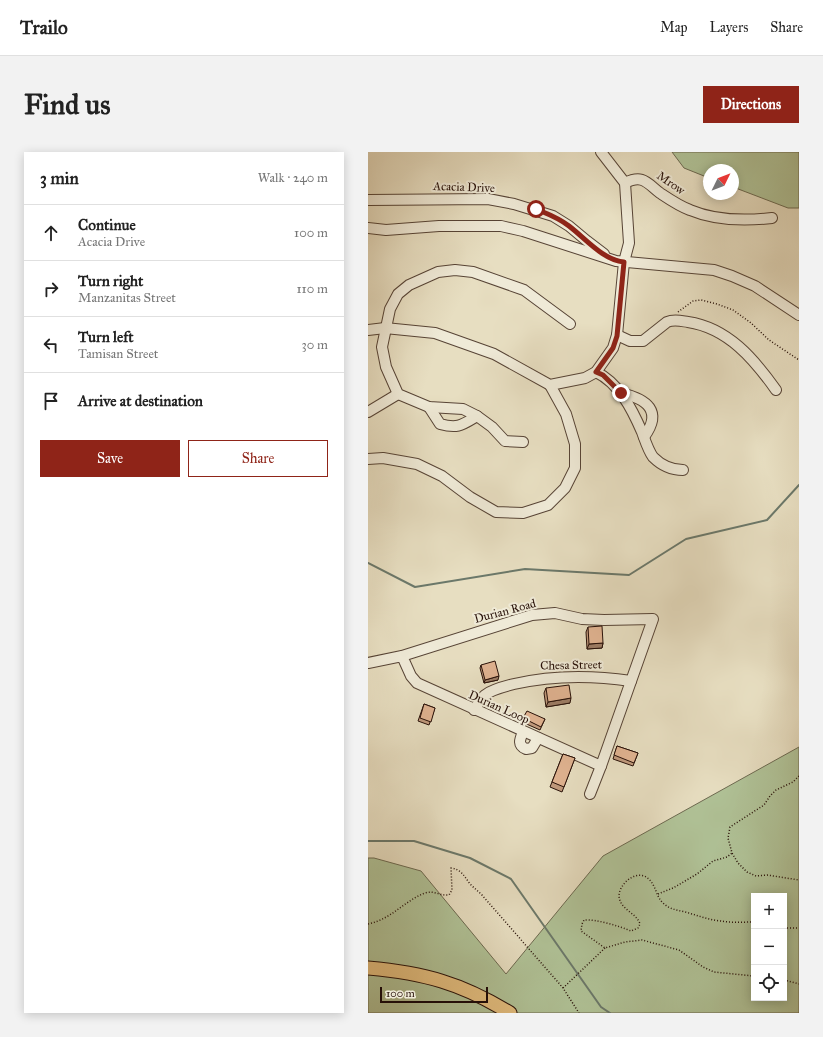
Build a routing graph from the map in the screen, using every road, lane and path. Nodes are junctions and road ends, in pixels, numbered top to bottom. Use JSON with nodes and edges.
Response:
{"nodes":[{"id":1,"x":601,"y":152,"type":"edge"},
{"id":2,"x":625,"y":183,"type":"junction"},
{"id":3,"x":368,"y":200,"type":"edge"},
{"id":4,"x":772,"y":218,"type":"dead end"},
{"id":5,"x":368,"y":228,"type":"edge"},
{"id":6,"x":614,"y":260,"type":"junction"},
{"id":7,"x":624,"y":262,"type":"junction"},
{"id":8,"x":799,"y":315,"type":"edge"},
{"id":9,"x":672,"y":320,"type":"junction"},
{"id":10,"x":570,"y":324,"type":"dead end"},
{"id":11,"x":385,"y":328,"type":"junction"},
{"id":12,"x":368,"y":330,"type":"edge"},
{"id":13,"x":617,"y":336,"type":"junction"},
{"id":14,"x":799,"y":360,"type":"edge"},
{"id":15,"x":596,"y":372,"type":"junction"},
{"id":16,"x":550,"y":385,"type":"junction"},
{"id":17,"x":776,"y":390,"type":"dead end"},
{"id":18,"x":621,"y":393,"type":"junction"},
{"id":19,"x":398,"y":394,"type":"junction"},
{"id":20,"x":429,"y":407,"type":"junction"},
{"id":21,"x":368,"y":412,"type":"edge"},
{"id":22,"x":477,"y":416,"type":"junction"},
{"id":23,"x":644,"y":437,"type":"junction"},
{"id":24,"x":523,"y":442,"type":"dead end"},
{"id":25,"x":368,"y":459,"type":"edge"},
{"id":26,"x":683,"y":470,"type":"dead end"},
{"id":27,"x":402,"y":656,"type":"junction"},
{"id":28,"x":368,"y":664,"type":"edge"},
{"id":29,"x":631,"y":681,"type":"junction"},
{"id":30,"x":474,"y":710,"type":"junction"},
{"id":31,"x":523,"y":732,"type":"junction"},
{"id":32,"x":538,"y":738,"type":"junction"},
{"id":33,"x":601,"y":766,"type":"junction"},
{"id":34,"x":799,"y":776,"type":"edge"},
{"id":35,"x":590,"y":794,"type":"dead end"},
{"id":36,"x":732,"y":853,"type":"junction"},
{"id":37,"x":799,"y":880,"type":"edge"},
{"id":38,"x":658,"y":894,"type":"junction"},
{"id":39,"x":751,"y":922,"type":"edge"},
{"id":40,"x":368,"y":924,"type":"edge"},
{"id":41,"x":787,"y":928,"type":"edge"},
{"id":42,"x":799,"y":928,"type":"edge"},
{"id":43,"x":605,"y":948,"type":"junction"},
{"id":44,"x":368,"y":968,"type":"edge"},
{"id":45,"x":751,"y":976,"type":"edge"},
{"id":46,"x":787,"y":981,"type":"edge"},
{"id":47,"x":799,"y":984,"type":"edge"},
{"id":48,"x":563,"y":988,"type":"junction"},
{"id":49,"x":510,"y":1013,"type":"edge"},
{"id":50,"x":579,"y":1013,"type":"edge"}],
"edges":[{"from":1,"to":2,"type":"street"},
{"from":2,"to":4,"type":"street","name":"Mrow"},
{"from":2,"to":7,"type":"street"},
{"from":3,"to":6,"type":"street","name":"Acacia Drive"},
{"from":5,"to":6,"type":"street","name":"Acacia Drive"},
{"from":6,"to":7,"type":"street","name":"Acacia Drive"},
{"from":7,"to":8,"type":"street","name":"Acacia Drive"},
{"from":7,"to":13,"type":"street"},
{"from":9,"to":13,"type":"street"},
{"from":9,"to":14,"type":"path"},
{"from":9,"to":17,"type":"street"},
{"from":10,"to":11,"type":"street"},
{"from":11,"to":12,"type":"street"},
{"from":11,"to":16,"type":"street"},
{"from":11,"to":19,"type":"street"},
{"from":13,"to":15,"type":"street"},
{"from":15,"to":16,"type":"street"},
{"from":15,"to":18,"type":"street"},
{"from":16,"to":25,"type":"street"},
{"from":18,"to":23,"type":"street"},
{"from":18,"to":23,"type":"street"},
{"from":19,"to":20,"type":"street"},
{"from":19,"to":21,"type":"street"},
{"from":20,"to":22,"type":"street"},
{"from":20,"to":22,"type":"street"},
{"from":22,"to":24,"type":"street"},
{"from":23,"to":26,"type":"street"},
{"from":27,"to":28,"type":"street","name":"Durian Road"},
{"from":27,"to":29,"type":"street","name":"Durian Road"},
{"from":27,"to":30,"type":"street","name":"Durian Loop"},
{"from":29,"to":30,"type":"street","name":"Chesa Street"},
{"from":29,"to":33,"type":"street"},
{"from":30,"to":31,"type":"street","name":"Durian Loop"},
{"from":31,"to":32,"type":"street","name":"Durian Loop"},
{"from":31,"to":32,"type":"street"},
{"from":32,"to":33,"type":"street","name":"Durian Loop"},
{"from":33,"to":35,"type":"street"},
{"from":34,"to":36,"type":"path"},
{"from":36,"to":37,"type":"path"},
{"from":36,"to":38,"type":"path"},
{"from":38,"to":39,"type":"path"},
{"from":38,"to":43,"type":"path"},
{"from":40,"to":48,"type":"path"},
{"from":41,"to":42,"type":"path"},
{"from":43,"to":45,"type":"path"},
{"from":43,"to":48,"type":"path"},
{"from":44,"to":49,"type":"main road"},
{"from":46,"to":47,"type":"path"},
{"from":48,"to":50,"type":"path"}]}
